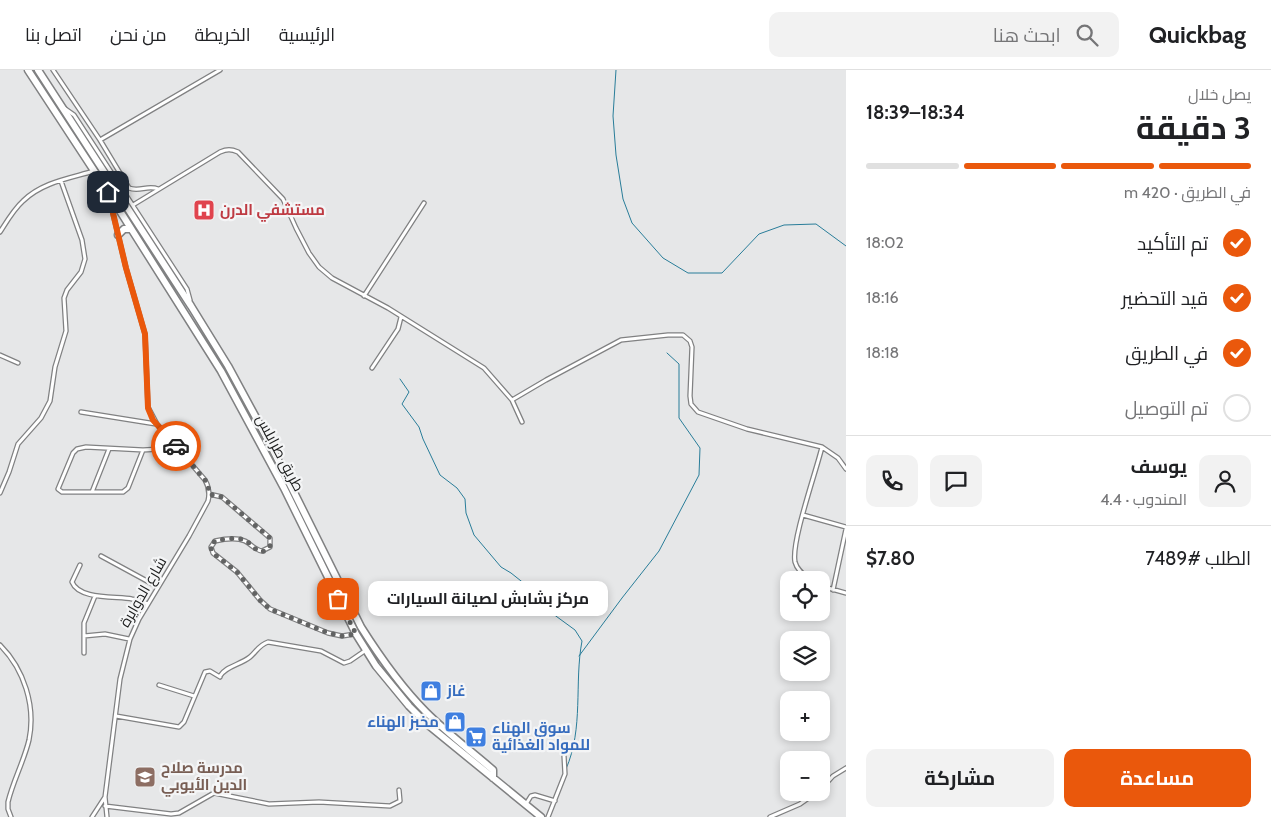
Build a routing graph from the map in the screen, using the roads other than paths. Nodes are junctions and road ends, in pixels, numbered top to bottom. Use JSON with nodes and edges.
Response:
{"nodes":[{"id":1,"x":28,"y":70,"type":"edge"},
{"id":2,"x":38,"y":70,"type":"edge"},
{"id":3,"x":53,"y":70,"type":"edge"},
{"id":4,"x":220,"y":70,"type":"edge"},
{"id":5,"x":62,"y":108,"type":"junction"},
{"id":6,"x":100,"y":140,"type":"junction"},
{"id":7,"x":94,"y":171,"type":"junction"},
{"id":8,"x":61,"y":181,"type":"junction"},
{"id":9,"x":158,"y":189,"type":"junction"},
{"id":10,"x":108,"y":192,"type":"junction"},
{"id":11,"x":424,"y":203,"type":"dead end"},
{"id":12,"x":133,"y":205,"type":"junction"},
{"id":13,"x":131,"y":229,"type":"junction"},
{"id":14,"x":0,"y":232,"type":"edge"},
{"id":15,"x":118,"y":235,"type":"junction"},
{"id":16,"x":364,"y":296,"type":"junction"},
{"id":17,"x":191,"y":306,"type":"junction"},
{"id":18,"x":402,"y":316,"type":"junction"},
{"id":19,"x":0,"y":355,"type":"edge"},
{"id":20,"x":18,"y":363,"type":"dead end"},
{"id":21,"x":372,"y":368,"type":"dead end"},
{"id":22,"x":512,"y":400,"type":"junction"},
{"id":23,"x":81,"y":412,"type":"dead end"},
{"id":24,"x":522,"y":422,"type":"dead end"},
{"id":25,"x":157,"y":424,"type":"junction"},
{"id":26,"x":822,"y":447,"type":"junction"},
{"id":27,"x":178,"y":448,"type":"junction"},
{"id":28,"x":109,"y":449,"type":"junction"},
{"id":29,"x":143,"y":450,"type":"junction"},
{"id":30,"x":846,"y":469,"type":"edge"},
{"id":31,"x":92,"y":492,"type":"junction"},
{"id":32,"x":0,"y":493,"type":"edge"},
{"id":33,"x":209,"y":494,"type":"junction"},
{"id":34,"x":803,"y":516,"type":"junction"},
{"id":35,"x":846,"y":528,"type":"edge"},
{"id":36,"x":101,"y":556,"type":"dead end"},
{"id":37,"x":80,"y":565,"type":"dead end"},
{"id":38,"x":800,"y":571,"type":"edge"},
{"id":39,"x":158,"y":587,"type":"junction"},
{"id":40,"x":830,"y":589,"type":"edge"},
{"id":41,"x":833,"y":590,"type":"junction"},
{"id":42,"x":846,"y":593,"type":"edge"},
{"id":43,"x":95,"y":596,"type":"junction"},
{"id":44,"x":148,"y":604,"type":"junction"},
{"id":45,"x":356,"y":634,"type":"junction"},
{"id":46,"x":84,"y":636,"type":"junction"},
{"id":47,"x":130,"y":639,"type":"junction"},
{"id":48,"x":0,"y":645,"type":"edge"},
{"id":49,"x":366,"y":650,"type":"junction"},
{"id":50,"x":84,"y":653,"type":"dead end"},
{"id":51,"x":159,"y":685,"type":"dead end"},
{"id":52,"x":194,"y":696,"type":"junction"},
{"id":53,"x":116,"y":716,"type":"junction"},
{"id":54,"x":564,"y":756,"type":"dead end"},
{"id":55,"x":846,"y":768,"type":"edge"},
{"id":56,"x":493,"y":778,"type":"junction"},
{"id":57,"x":830,"y":779,"type":"edge"},
{"id":58,"x":399,"y":790,"type":"dead end"},
{"id":59,"x":105,"y":797,"type":"junction"},
{"id":60,"x":555,"y":801,"type":"junction"},
{"id":61,"x":804,"y":801,"type":"edge"},
{"id":62,"x":525,"y":804,"type":"junction"},
{"id":63,"x":105,"y":806,"type":"junction"},
{"id":64,"x":11,"y":817,"type":"edge"},
{"id":65,"x":92,"y":817,"type":"edge"},
{"id":66,"x":107,"y":817,"type":"edge"},
{"id":67,"x":541,"y":817,"type":"edge"},
{"id":68,"x":548,"y":817,"type":"edge"},
{"id":69,"x":770,"y":817,"type":"edge"}],
"edges":[{"from":1,"to":7,"type":"highway","name":"طريق طرابلس"},
{"from":2,"to":5,"type":"highway"},
{"from":3,"to":6,"type":"street"},
{"from":4,"to":6,"type":"street"},
{"from":5,"to":12,"type":"street"},
{"from":5,"to":17,"type":"highway"},
{"from":6,"to":9,"type":"street"},
{"from":7,"to":8,"type":"street"},
{"from":7,"to":10,"type":"highway","name":"طريق طرابلس"},
{"from":8,"to":14,"type":"street"},
{"from":8,"to":32,"type":"street"},
{"from":9,"to":12,"type":"street"},
{"from":9,"to":16,"type":"street"},
{"from":10,"to":13,"type":"highway","name":"طريق طرابلس"},
{"from":10,"to":15,"type":"street"},
{"from":11,"to":16,"type":"street"},
{"from":12,"to":17,"type":"street"},
{"from":13,"to":15,"type":"highway"},
{"from":13,"to":45,"type":"highway","name":"طريق طرابلس"},
{"from":15,"to":25,"type":"street"},
{"from":16,"to":18,"type":"street"},
{"from":17,"to":56,"type":"highway"},
{"from":18,"to":21,"type":"street"},
{"from":18,"to":22,"type":"street"},
{"from":19,"to":20,"type":"street"},
{"from":22,"to":24,"type":"street"},
{"from":22,"to":26,"type":"street"},
{"from":23,"to":25,"type":"street"},
{"from":25,"to":27,"type":"street"},
{"from":26,"to":30,"type":"street"},
{"from":26,"to":34,"type":"street"},
{"from":27,"to":29,"type":"street"},
{"from":27,"to":33,"type":"street"},
{"from":28,"to":29,"type":"street"},
{"from":28,"to":31,"type":"street"},
{"from":28,"to":31,"type":"street"},
{"from":29,"to":31,"type":"street"},
{"from":33,"to":39,"type":"street","name":"شارع الدوايرة"},
{"from":33,"to":45,"type":"street"},
{"from":34,"to":35,"type":"street"},
{"from":34,"to":38,"type":"street"},
{"from":35,"to":41,"type":"street"},
{"from":36,"to":39,"type":"street"},
{"from":37,"to":43,"type":"street"},
{"from":39,"to":44,"type":"street","name":"شارع الدوايرة"},
{"from":40,"to":41,"type":"street"},
{"from":41,"to":42,"type":"street"},
{"from":43,"to":44,"type":"street"},
{"from":43,"to":46,"type":"street"},
{"from":44,"to":47,"type":"street","name":"شارع الدوايرة"},
{"from":45,"to":49,"type":"highway","name":"طريق طرابلس"},
{"from":46,"to":47,"type":"street"},
{"from":46,"to":50,"type":"street"},
{"from":47,"to":53,"type":"street","name":"شارع الدوايرة"},
{"from":48,"to":64,"type":"street"},
{"from":49,"to":52,"type":"street"},
{"from":49,"to":56,"type":"highway","name":"طريق طرابلس"},
{"from":51,"to":52,"type":"street"},
{"from":52,"to":53,"type":"street"},
{"from":53,"to":59,"type":"street","name":"شارع الدوايرة"},
{"from":54,"to":60,"type":"street"},
{"from":55,"to":57,"type":"street"},
{"from":56,"to":62,"type":"highway","name":"طريق طرابلس"},
{"from":58,"to":63,"type":"street"},
{"from":59,"to":63,"type":"street","name":"شارع الدوايرة"},
{"from":59,"to":65,"type":"street"},
{"from":60,"to":62,"type":"street"},
{"from":60,"to":68,"type":"street"},
{"from":61,"to":69,"type":"street"},
{"from":62,"to":67,"type":"highway","name":"طريق طرابلس"},
{"from":63,"to":66,"type":"street","name":"شارع الدوايرة"}]}
